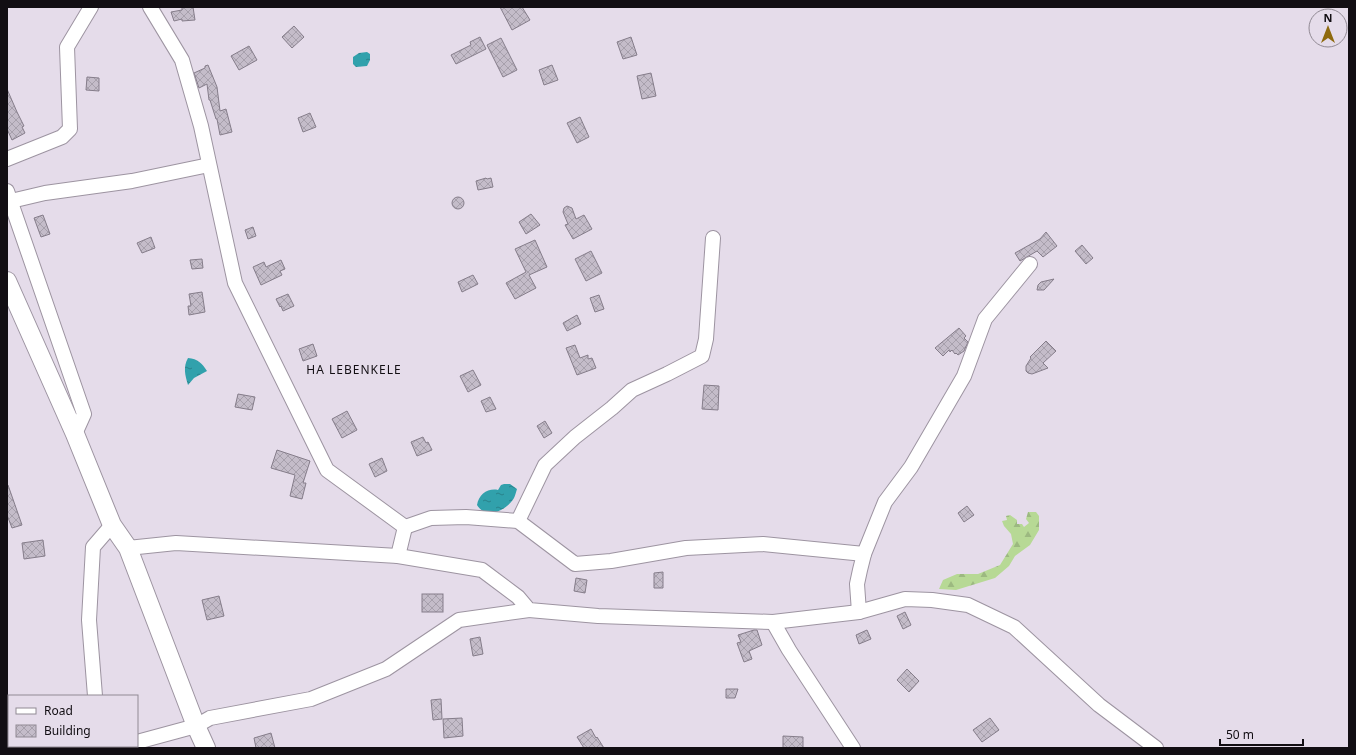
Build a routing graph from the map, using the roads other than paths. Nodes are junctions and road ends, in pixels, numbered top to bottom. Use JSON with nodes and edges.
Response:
{"nodes":[{"id":1,"x":91,"y":7,"type":"edge"},
{"id":2,"x":150,"y":7,"type":"edge"},
{"id":3,"x":7,"y":159,"type":"edge"},
{"id":4,"x":210,"y":165,"type":"junction"},
{"id":5,"x":9,"y":196,"type":"edge"},
{"id":6,"x":713,"y":238,"type":"dead end"},
{"id":7,"x":1030,"y":264,"type":"dead end"},
{"id":8,"x":7,"y":281,"type":"edge"},
{"id":9,"x":74,"y":434,"type":"junction"},
{"id":10,"x":518,"y":521,"type":"junction"},
{"id":11,"x":112,"y":524,"type":"junction"},
{"id":12,"x":405,"y":527,"type":"junction"},
{"id":13,"x":128,"y":548,"type":"junction"},
{"id":14,"x":864,"y":554,"type":"junction"},
{"id":15,"x":398,"y":556,"type":"junction"},
{"id":16,"x":530,"y":610,"type":"junction"},
{"id":17,"x":859,"y":612,"type":"junction"},
{"id":18,"x":773,"y":622,"type":"junction"},
{"id":19,"x":95,"y":695,"type":"edge"},
{"id":20,"x":196,"y":726,"type":"junction"},
{"id":21,"x":138,"y":742,"type":"edge"},
{"id":22,"x":206,"y":748,"type":"edge"},
{"id":23,"x":853,"y":748,"type":"edge"},
{"id":24,"x":1156,"y":748,"type":"edge"}],
"edges":[{"from":1,"to":3,"type":"street"},
{"from":2,"to":4,"type":"street"},
{"from":4,"to":5,"type":"street"},
{"from":4,"to":12,"type":"street"},
{"from":5,"to":9,"type":"street"},
{"from":6,"to":10,"type":"street"},
{"from":7,"to":14,"type":"street"},
{"from":8,"to":9,"type":"main road"},
{"from":9,"to":11,"type":"main road"},
{"from":10,"to":12,"type":"street"},
{"from":10,"to":14,"type":"street"},
{"from":11,"to":13,"type":"main road"},
{"from":11,"to":19,"type":"street"},
{"from":12,"to":15,"type":"street"},
{"from":13,"to":15,"type":"street"},
{"from":13,"to":20,"type":"main road"},
{"from":14,"to":17,"type":"street"},
{"from":15,"to":16,"type":"street"},
{"from":16,"to":18,"type":"street"},
{"from":16,"to":20,"type":"street"},
{"from":17,"to":18,"type":"street"},
{"from":17,"to":24,"type":"street"},
{"from":18,"to":23,"type":"street"},
{"from":20,"to":21,"type":"street"},
{"from":20,"to":22,"type":"main road"}]}
